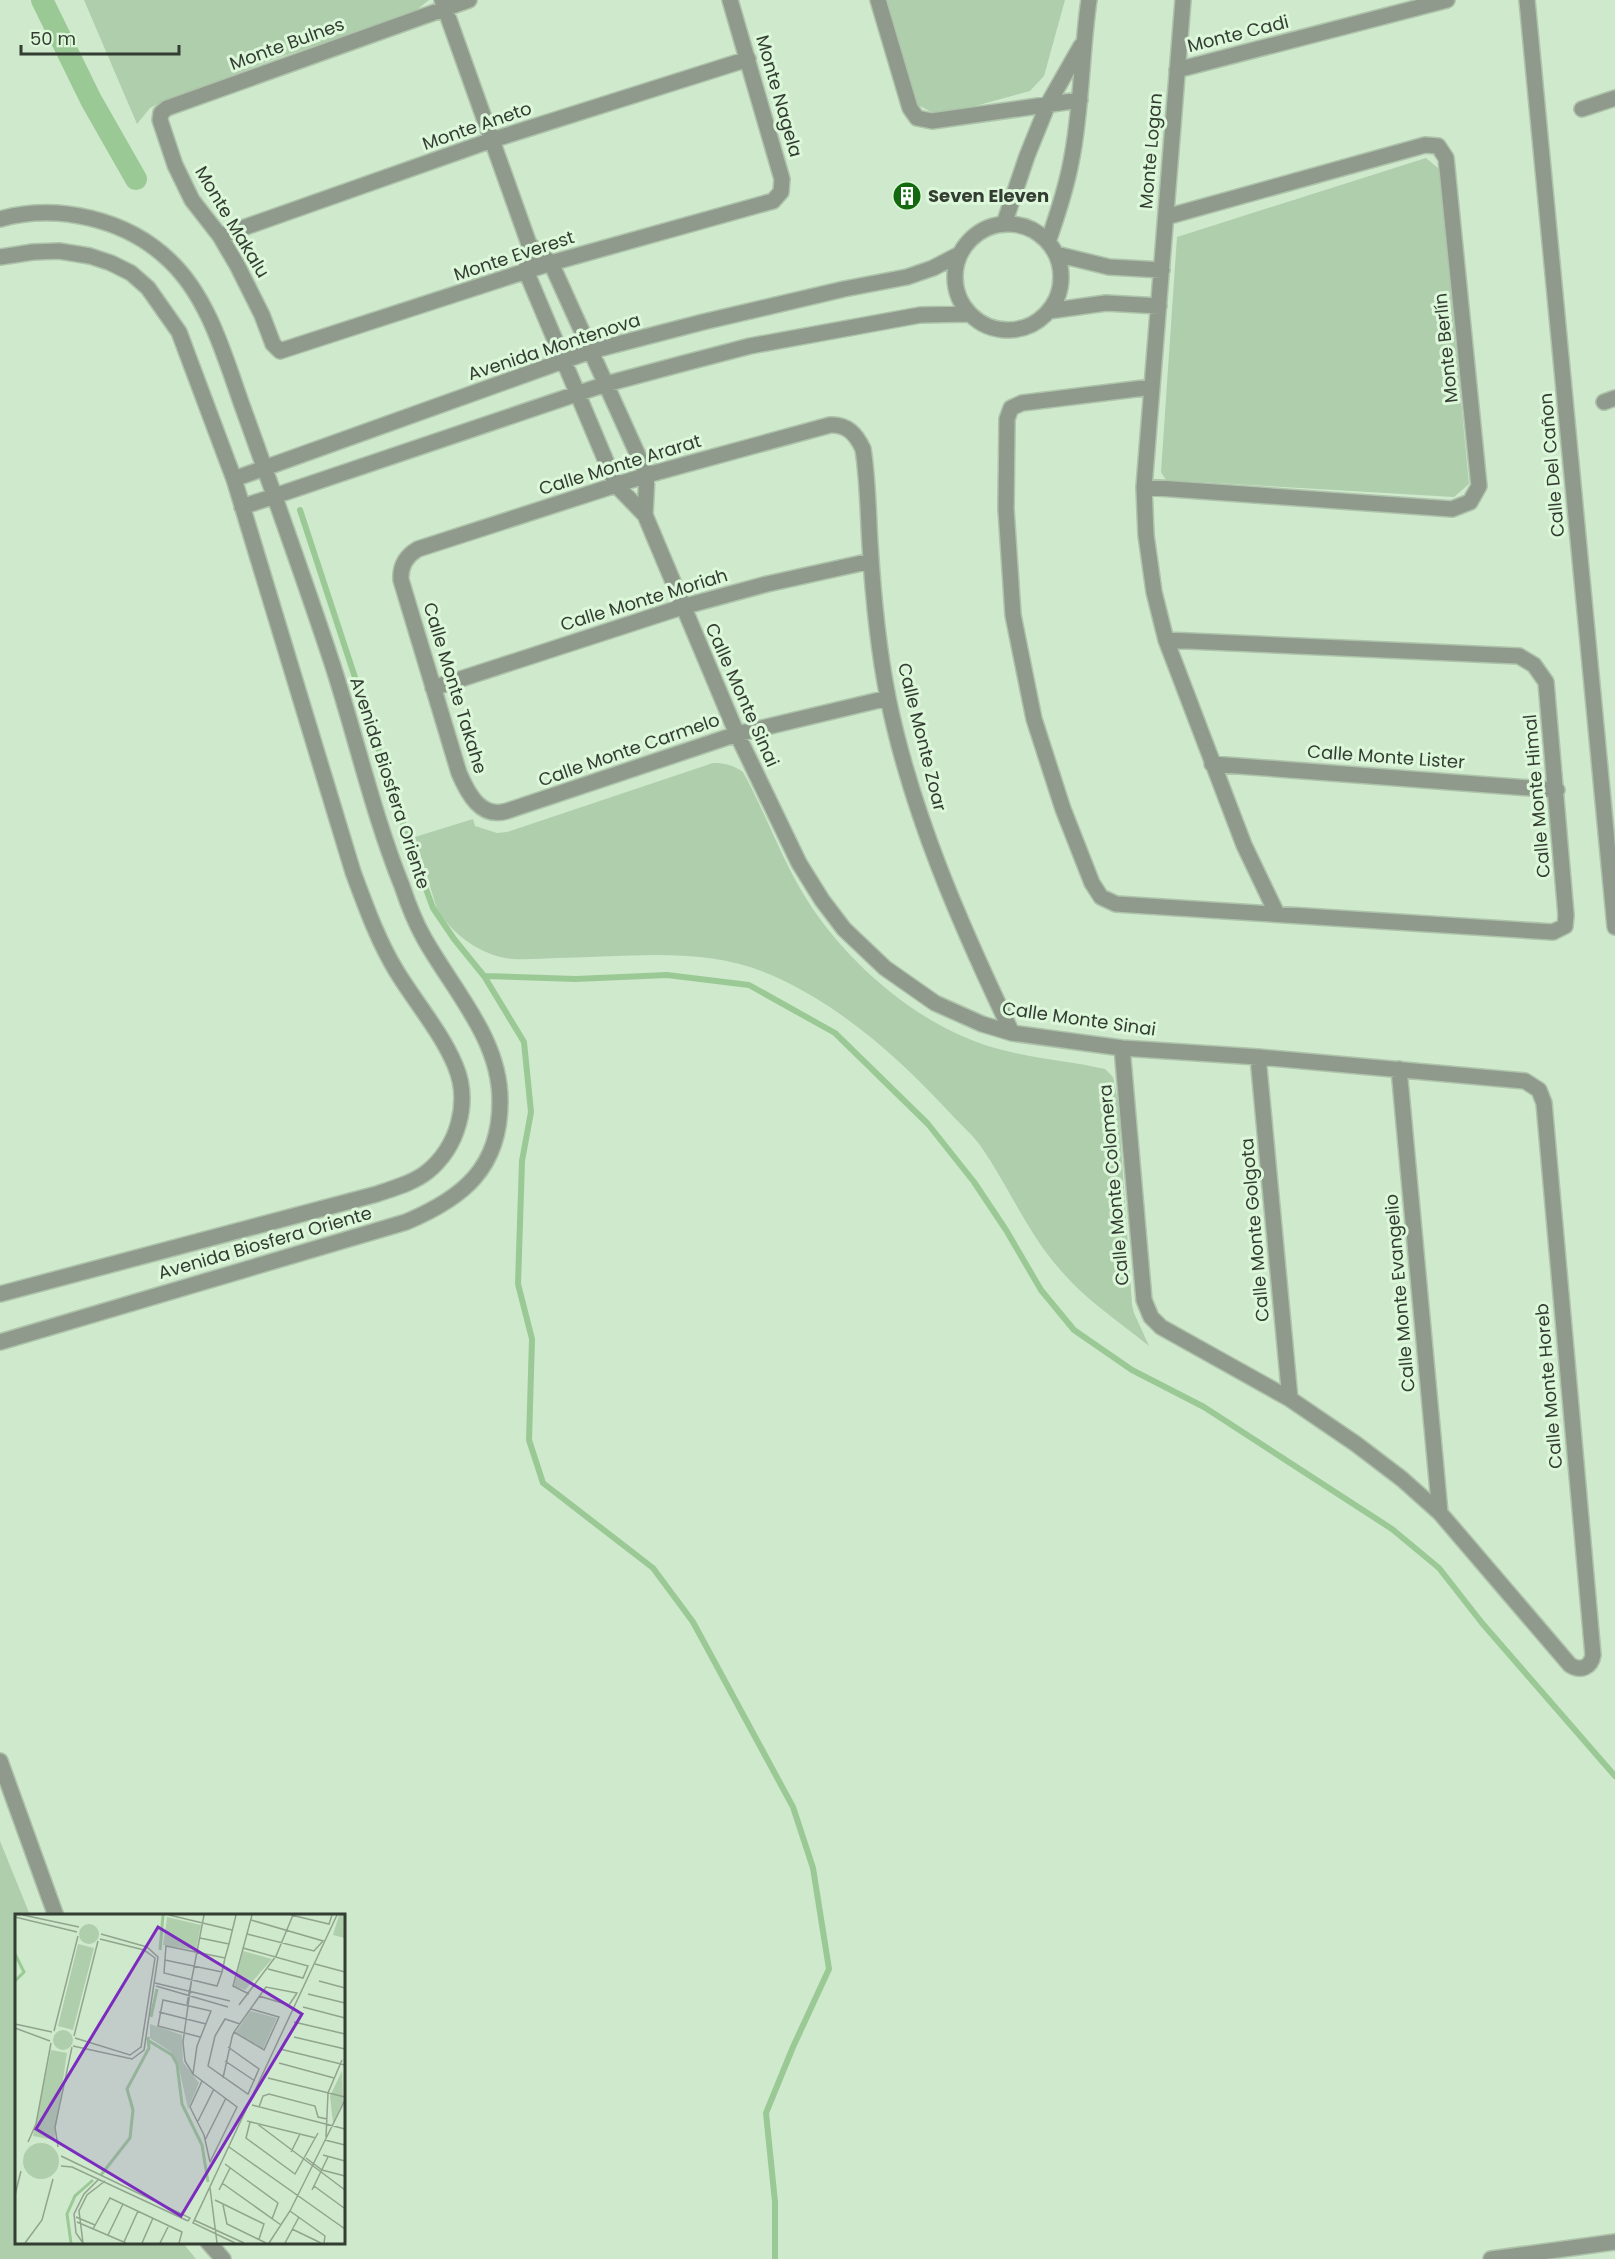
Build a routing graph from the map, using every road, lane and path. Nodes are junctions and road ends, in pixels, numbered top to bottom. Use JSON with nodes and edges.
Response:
{"nodes":[{"id":1,"x":469,"y":0,"type":"edge"},
{"id":2,"x":730,"y":0,"type":"edge"},
{"id":3,"x":878,"y":0,"type":"edge"},
{"id":4,"x":1089,"y":0,"type":"edge"},
{"id":5,"x":1183,"y":0,"type":"edge"},
{"id":6,"x":1447,"y":0,"type":"edge"},
{"id":7,"x":1527,"y":0,"type":"edge"},
{"id":8,"x":444,"y":4,"type":"edge"},
{"id":9,"x":1083,"y":43,"type":"junction"},
{"id":10,"x":748,"y":59,"type":"junction"},
{"id":11,"x":1177,"y":70,"type":"junction"},
{"id":12,"x":1615,"y":98,"type":"edge"},
{"id":13,"x":1080,"y":100,"type":"junction"},
{"id":14,"x":1048,"y":104,"type":"junction"},
{"id":15,"x":1582,"y":109,"type":"dead end"},
{"id":16,"x":160,"y":120,"type":"joint"},
{"id":17,"x":492,"y":140,"type":"junction"},
{"id":18,"x":773,"y":201,"type":"joint"},
{"id":19,"x":1166,"y":217,"type":"junction"},
{"id":20,"x":0,"y":219,"type":"edge"},
{"id":21,"x":1004,"y":224,"type":"junction"},
{"id":22,"x":220,"y":236,"type":"junction"},
{"id":23,"x":529,"y":244,"type":"junction"},
{"id":24,"x":1052,"y":248,"type":"junction"},
{"id":25,"x":960,"y":254,"type":"junction"},
{"id":26,"x":0,"y":257,"type":"edge"},
{"id":27,"x":551,"y":263,"type":"junction"},
{"id":28,"x":1162,"y":270,"type":"junction"},
{"id":29,"x":526,"y":271,"type":"junction"},
{"id":30,"x":1159,"y":306,"type":"junction"},
{"id":31,"x":1049,"y":310,"type":"junction"},
{"id":32,"x":969,"y":314,"type":"junction"},
{"id":33,"x":273,"y":344,"type":"joint"},
{"id":34,"x":591,"y":351,"type":"junction"},
{"id":35,"x":564,"y":361,"type":"junction"},
{"id":36,"x":606,"y":384,"type":"junction"},
{"id":37,"x":1152,"y":387,"type":"junction"},
{"id":38,"x":578,"y":394,"type":"junction"},
{"id":39,"x":854,"y":435,"type":"joint"},
{"id":40,"x":265,"y":468,"type":"junction"},
{"id":41,"x":647,"y":475,"type":"junction"},
{"id":42,"x":234,"y":479,"type":"junction"},
{"id":43,"x":616,"y":485,"type":"junction"},
{"id":44,"x":1144,"y":487,"type":"junction"},
{"id":45,"x":274,"y":496,"type":"junction"},
{"id":46,"x":242,"y":507,"type":"junction"},
{"id":47,"x":645,"y":515,"type":"junction"},
{"id":48,"x":871,"y":561,"type":"junction"},
{"id":49,"x":403,"y":565,"type":"joint"},
{"id":50,"x":682,"y":607,"type":"junction"},
{"id":51,"x":1166,"y":640,"type":"junction"},
{"id":52,"x":432,"y":688,"type":"junction"},
{"id":53,"x":888,"y":698,"type":"junction"},
{"id":54,"x":737,"y":734,"type":"junction"},
{"id":55,"x":1212,"y":764,"type":"junction"},
{"id":56,"x":1557,"y":790,"type":"junction"},
{"id":57,"x":489,"y":812,"type":"joint"},
{"id":58,"x":1277,"y":914,"type":"junction"},
{"id":59,"x":1615,"y":927,"type":"edge"},
{"id":60,"x":1012,"y":1033,"type":"junction"},
{"id":61,"x":1122,"y":1048,"type":"junction"},
{"id":62,"x":1258,"y":1057,"type":"junction"},
{"id":63,"x":1398,"y":1069,"type":"junction"},
{"id":64,"x":1542,"y":1096,"type":"joint"},
{"id":65,"x":0,"y":1294,"type":"edge"},
{"id":66,"x":0,"y":1342,"type":"edge"},
{"id":67,"x":1290,"y":1399,"type":"junction"},
{"id":68,"x":1440,"y":1513,"type":"junction"},
{"id":69,"x":0,"y":1761,"type":"edge"},
{"id":70,"x":56,"y":1914,"type":"edge"},
{"id":71,"x":1615,"y":2242,"type":"edge"},
{"id":72,"x":210,"y":2244,"type":"edge"},
{"id":73,"x":223,"y":2259,"type":"edge"},
{"id":74,"x":1491,"y":2259,"type":"edge"}],
"edges":[{"from":1,"to":8,"type":"street","name":"Monte Bulnes"},
{"from":2,"to":10,"type":"street","name":"Monte Nagela"},
{"from":3,"to":14,"type":"street"},
{"from":4,"to":9,"type":"street"},
{"from":5,"to":11,"type":"street","name":"Monte Logan"},
{"from":6,"to":11,"type":"street","name":"Monte Cadi"},
{"from":7,"to":59,"type":"street","name":"Calle Del Cañon"},
{"from":8,"to":16,"type":"street","name":"Monte Bulnes"},
{"from":8,"to":17,"type":"street"},
{"from":9,"to":13,"type":"street"},
{"from":9,"to":14,"type":"street"},
{"from":10,"to":17,"type":"street","name":"Monte Aneto"},
{"from":10,"to":18,"type":"street","name":"Monte Nagela"},
{"from":11,"to":19,"type":"street","name":"Monte Logan"},
{"from":12,"to":15,"type":"street"},
{"from":13,"to":14,"type":"street"},
{"from":13,"to":24,"type":"street"},
{"from":14,"to":21,"type":"street"},
{"from":16,"to":22,"type":"street","name":"Monte Makalu"},
{"from":17,"to":22,"type":"street","name":"Monte Aneto"},
{"from":17,"to":23,"type":"street"},
{"from":18,"to":27,"type":"street","name":"Monte Everest"},
{"from":19,"to":28,"type":"street","name":"Monte Logan"},
{"from":19,"to":44,"type":"street","name":"Monte Berlín"},
{"from":20,"to":40,"type":"street","name":"Avenida Biosfera Oriente"},
{"from":21,"to":24,"type":"street"},
{"from":21,"to":25,"type":"street"},
{"from":22,"to":33,"type":"street","name":"Monte Makalu"},
{"from":23,"to":27,"type":"street"},
{"from":23,"to":29,"type":"street"},
{"from":24,"to":28,"type":"street"},
{"from":24,"to":31,"type":"street"},
{"from":25,"to":32,"type":"street"},
{"from":25,"to":34,"type":"street","name":"Avenida Montenova"},
{"from":26,"to":42,"type":"street","name":"Avenida Biosfera Oriente"},
{"from":27,"to":29,"type":"street","name":"Monte Everest"},
{"from":27,"to":34,"type":"street"},
{"from":28,"to":30,"type":"street","name":"Monte Logan"},
{"from":29,"to":33,"type":"street","name":"Monte Everest"},
{"from":29,"to":35,"type":"street"},
{"from":30,"to":31,"type":"street"},
{"from":30,"to":37,"type":"street","name":"Monte Logan"},
{"from":31,"to":32,"type":"street"},
{"from":32,"to":36,"type":"street"},
{"from":34,"to":35,"type":"street","name":"Avenida Montenova"},
{"from":34,"to":36,"type":"street"},
{"from":35,"to":38,"type":"street"},
{"from":35,"to":40,"type":"street","name":"Avenida Montenova"},
{"from":36,"to":38,"type":"street"},
{"from":36,"to":41,"type":"street"},
{"from":37,"to":44,"type":"street","name":"Monte Logan"},
{"from":37,"to":58,"type":"street"},
{"from":38,"to":43,"type":"street"},
{"from":38,"to":45,"type":"street"},
{"from":39,"to":41,"type":"street","name":"Calle Monte Ararat"},
{"from":39,"to":48,"type":"street","name":"Calle Monte Zoar"},
{"from":40,"to":42,"type":"street","name":"Avenida Montenova"},
{"from":40,"to":45,"type":"street","name":"Avenida Biosfera Oriente"},
{"from":41,"to":43,"type":"street","name":"Calle Monte Ararat"},
{"from":41,"to":47,"type":"street"},
{"from":42,"to":46,"type":"street","name":"Avenida Biosfera Oriente"},
{"from":43,"to":47,"type":"street"},
{"from":43,"to":49,"type":"street","name":"Calle Monte Ararat"},
{"from":44,"to":51,"type":"street","name":"Monte Logan"},
{"from":45,"to":46,"type":"street"},
{"from":45,"to":66,"type":"street","name":"Avenida Biosfera Oriente"},
{"from":46,"to":65,"type":"street","name":"Avenida Biosfera Oriente"},
{"from":47,"to":50,"type":"street","name":"Calle Monte Sinai"},
{"from":48,"to":50,"type":"street","name":"Calle Monte Moriah"},
{"from":48,"to":53,"type":"street","name":"Calle Monte Zoar"},
{"from":49,"to":52,"type":"street","name":"Calle Monte Takahe"},
{"from":50,"to":52,"type":"street","name":"Calle Monte Moriah"},
{"from":50,"to":54,"type":"street","name":"Calle Monte Sinai"},
{"from":51,"to":55,"type":"street","name":"Monte Logan"},
{"from":51,"to":56,"type":"street","name":"Calle Monte Himal"},
{"from":52,"to":57,"type":"street","name":"Calle Monte Takahe"},
{"from":53,"to":54,"type":"street","name":"Calle Monte Carmelo"},
{"from":53,"to":60,"type":"street","name":"Calle Monte Zoar"},
{"from":54,"to":57,"type":"street","name":"Calle Monte Carmelo"},
{"from":54,"to":60,"type":"street","name":"Calle Monte Sinai"},
{"from":55,"to":56,"type":"street","name":"Calle Monte Lister"},
{"from":55,"to":58,"type":"street","name":"Monte Logan"},
{"from":56,"to":58,"type":"street","name":"Calle Monte Himal"},
{"from":60,"to":61,"type":"street","name":"Calle Monte Sinai"},
{"from":61,"to":62,"type":"street","name":"Calle Monte Sinai"},
{"from":61,"to":67,"type":"street","name":"Calle Monte Colomera"},
{"from":62,"to":63,"type":"street","name":"Calle Monte Sinai"},
{"from":62,"to":67,"type":"street","name":"Calle Monte Golgota"},
{"from":63,"to":64,"type":"street","name":"Calle Monte Sinai"},
{"from":63,"to":68,"type":"street","name":"Calle Monte Evangelio"},
{"from":64,"to":68,"type":"street","name":"Calle Monte Horeb"},
{"from":67,"to":68,"type":"street"},
{"from":69,"to":70,"type":"street"},
{"from":71,"to":74,"type":"street"},
{"from":72,"to":73,"type":"street"}]}
